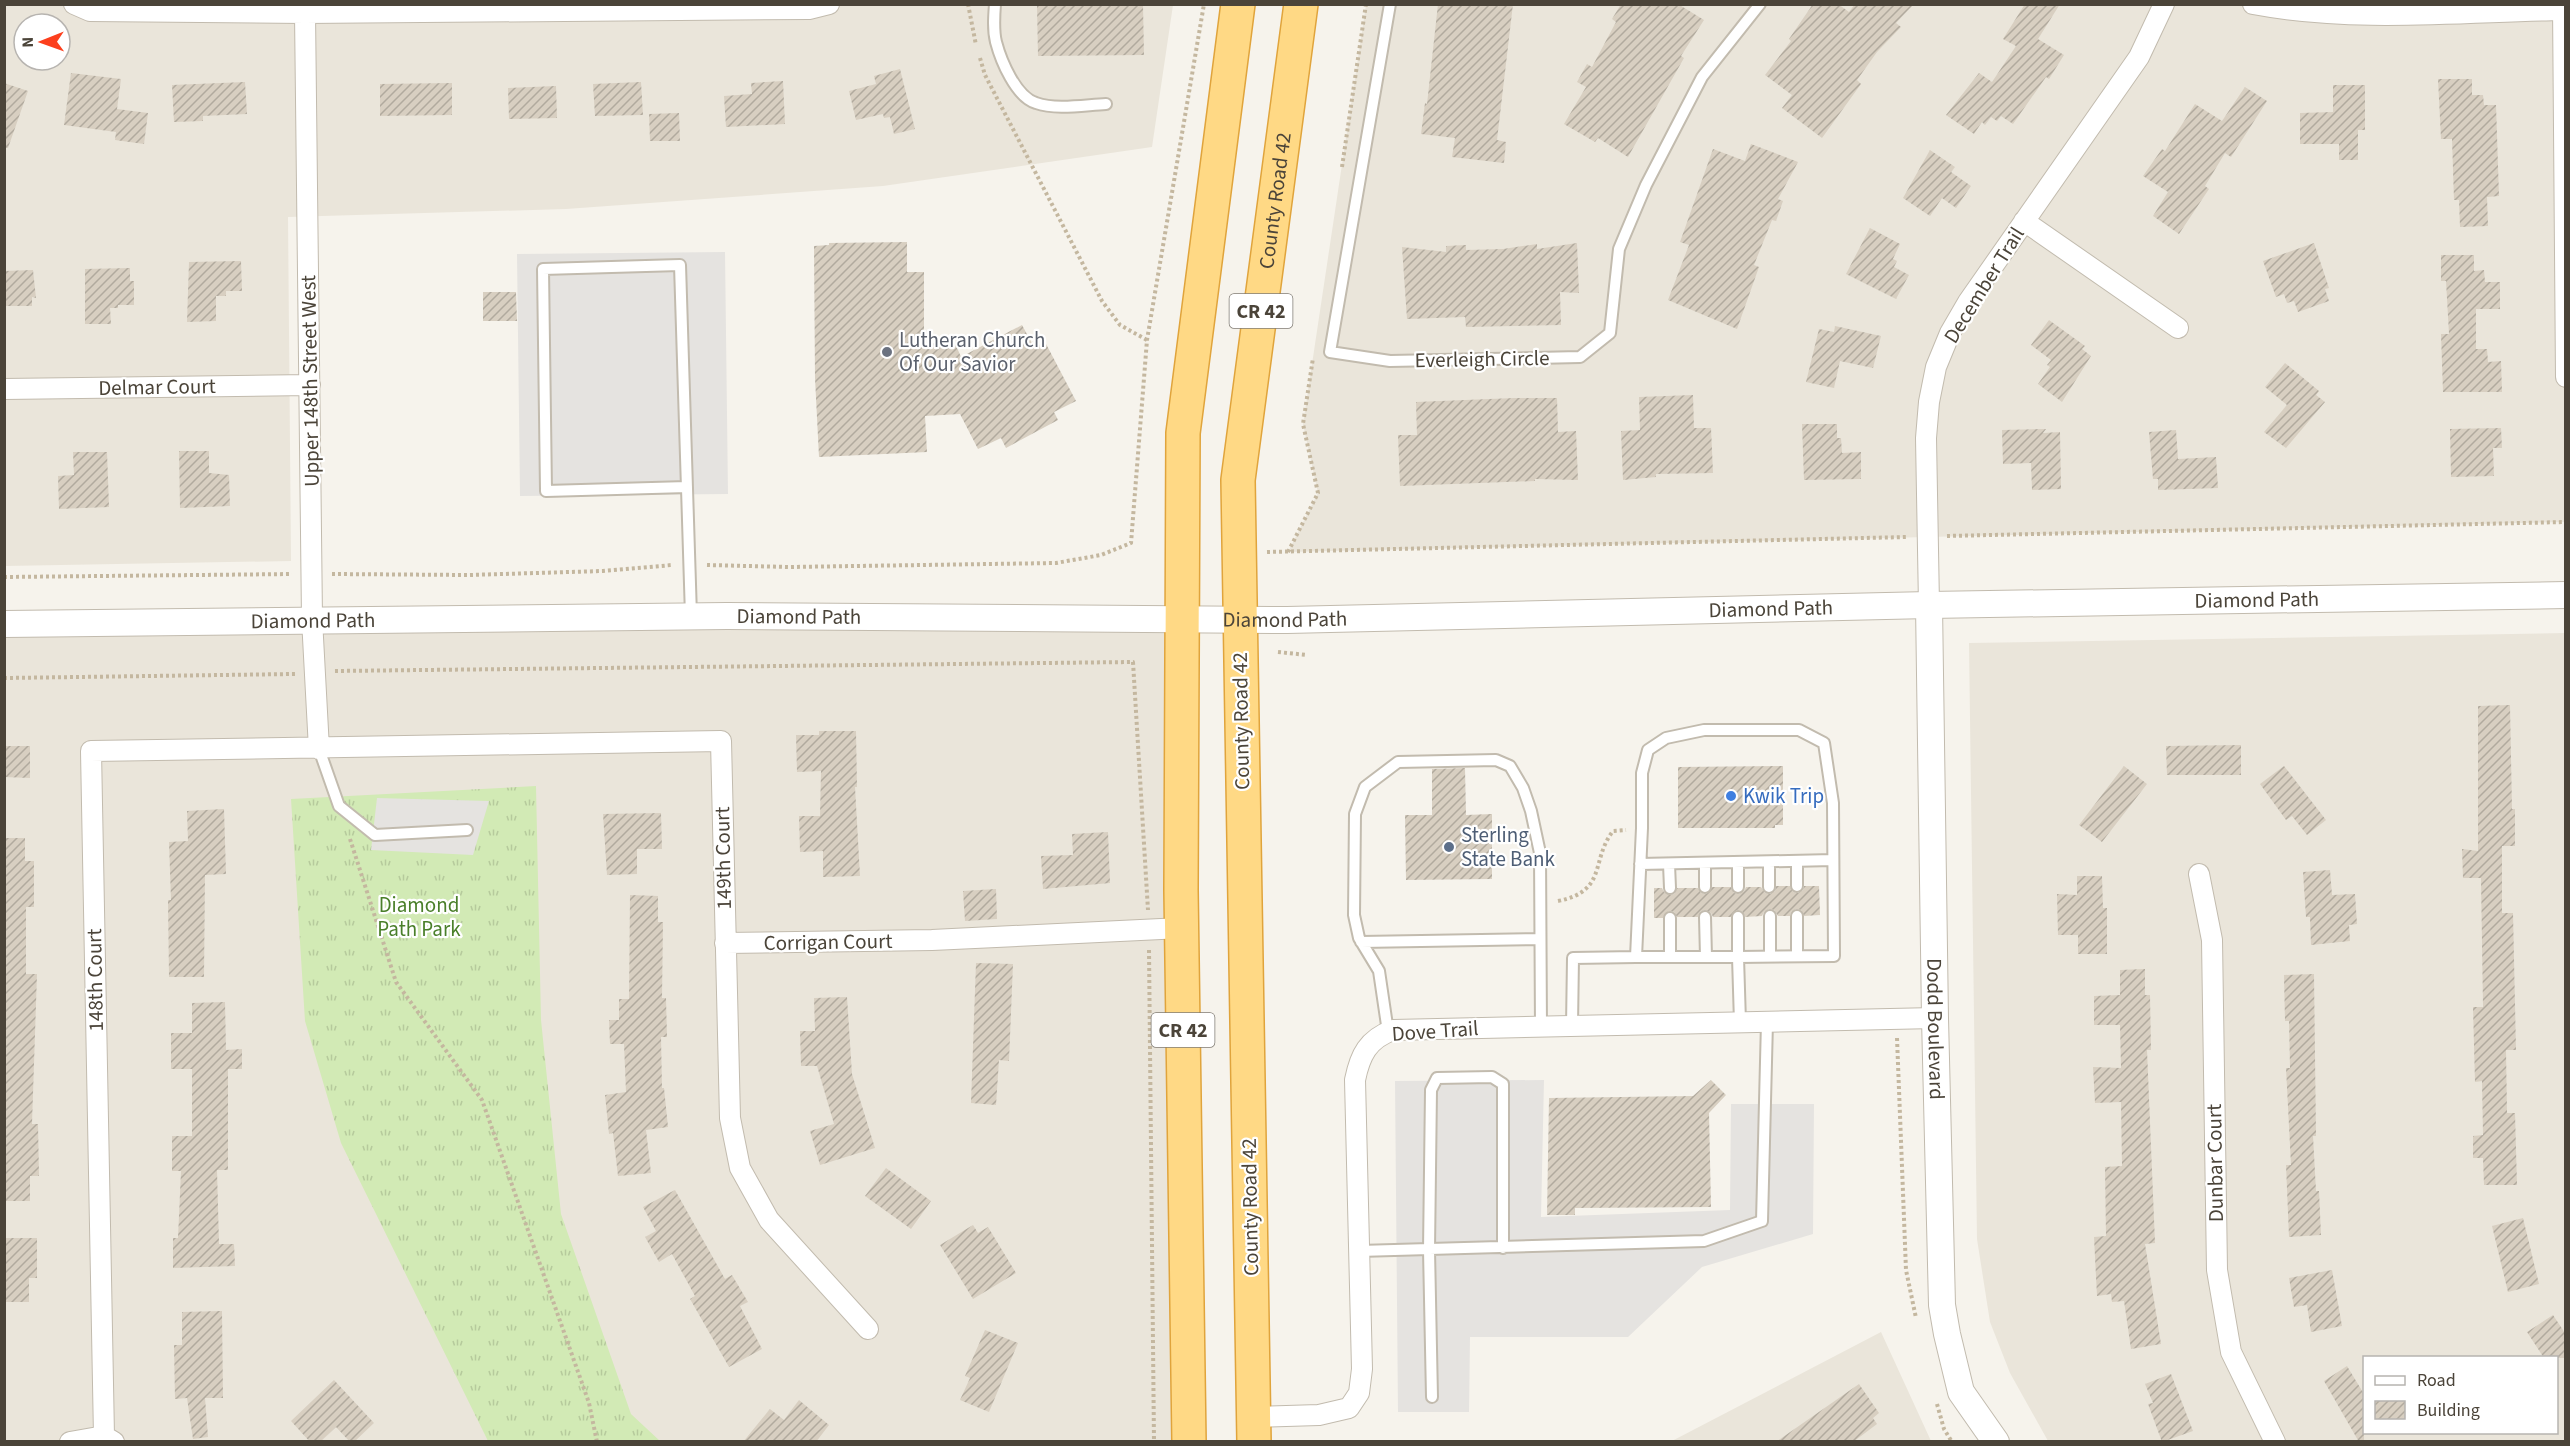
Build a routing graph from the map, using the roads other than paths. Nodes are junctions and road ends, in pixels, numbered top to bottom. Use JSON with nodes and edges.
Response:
{"nodes":[{"id":1,"x":74,"y":4,"type":"edge"},
{"id":2,"x":829,"y":4,"type":"edge"},
{"id":3,"x":995,"y":4,"type":"edge"},
{"id":4,"x":1238,"y":4,"type":"edge"},
{"id":5,"x":1301,"y":4,"type":"edge"},
{"id":6,"x":1390,"y":4,"type":"edge"},
{"id":7,"x":1760,"y":4,"type":"edge"},
{"id":8,"x":2164,"y":4,"type":"edge"},
{"id":9,"x":2253,"y":4,"type":"edge"},
{"id":10,"x":2563,"y":7,"type":"edge"},
{"id":11,"x":305,"y":13,"type":"junction"},
{"id":12,"x":1106,"y":104,"type":"dead end"},
{"id":13,"x":2024,"y":221,"type":"junction"},
{"id":14,"x":2565,"y":288,"type":"edge"},
{"id":15,"x":2178,"y":328,"type":"dead end"},
{"id":16,"x":2565,"y":377,"type":"edge"},
{"id":17,"x":310,"y":385,"type":"junction"},
{"id":18,"x":4,"y":389,"type":"edge"},
{"id":19,"x":687,"y":487,"type":"junction"},
{"id":20,"x":2565,"y":595,"type":"edge"},
{"id":21,"x":1929,"y":605,"type":"junction"},
{"id":22,"x":692,"y":616,"type":"junction"},
{"id":23,"x":312,"y":619,"type":"junction"},
{"id":24,"x":1184,"y":619,"type":"junction"},
{"id":25,"x":1240,"y":619,"type":"junction"},
{"id":26,"x":4,"y":624,"type":"edge"},
{"id":27,"x":319,"y":748,"type":"junction"},
{"id":28,"x":467,"y":830,"type":"dead end"},
{"id":29,"x":1833,"y":860,"type":"junction"},
{"id":30,"x":1797,"y":861,"type":"junction"},
{"id":31,"x":1769,"y":862,"type":"junction"},
{"id":32,"x":1705,"y":863,"type":"junction"},
{"id":33,"x":1738,"y":863,"type":"junction"},
{"id":34,"x":1640,"y":864,"type":"junction"},
{"id":35,"x":1669,"y":864,"type":"junction"},
{"id":36,"x":2199,"y":874,"type":"dead end"},
{"id":37,"x":1769,"y":886,"type":"dead end"},
{"id":38,"x":1797,"y":886,"type":"dead end"},
{"id":39,"x":1705,"y":887,"type":"dead end"},
{"id":40,"x":1738,"y":887,"type":"dead end"},
{"id":41,"x":1670,"y":888,"type":"dead end"},
{"id":42,"x":1770,"y":916,"type":"dead end"},
{"id":43,"x":1797,"y":916,"type":"dead end"},
{"id":44,"x":1705,"y":917,"type":"dead end"},
{"id":45,"x":1738,"y":917,"type":"dead end"},
{"id":46,"x":1670,"y":918,"type":"dead end"},
{"id":47,"x":1182,"y":928,"type":"junction"},
{"id":48,"x":1540,"y":939,"type":"junction"},
{"id":49,"x":1361,"y":942,"type":"junction"},
{"id":50,"x":725,"y":943,"type":"junction"},
{"id":51,"x":1770,"y":956,"type":"junction"},
{"id":52,"x":1636,"y":957,"type":"junction"},
{"id":53,"x":1670,"y":957,"type":"junction"},
{"id":54,"x":1706,"y":957,"type":"junction"},
{"id":55,"x":1738,"y":957,"type":"junction"},
{"id":56,"x":1797,"y":957,"type":"junction"},
{"id":57,"x":1935,"y":1018,"type":"junction"},
{"id":58,"x":1740,"y":1022,"type":"junction"},
{"id":59,"x":1767,"y":1022,"type":"junction"},
{"id":60,"x":1572,"y":1026,"type":"junction"},
{"id":61,"x":1541,"y":1027,"type":"junction"},
{"id":62,"x":1388,"y":1032,"type":"junction"},
{"id":63,"x":1503,"y":1248,"type":"junction"},
{"id":64,"x":1429,"y":1250,"type":"junction"},
{"id":65,"x":1359,"y":1251,"type":"junction"},
{"id":66,"x":868,"y":1329,"type":"dead end"},
{"id":67,"x":1432,"y":1397,"type":"dead end"},
{"id":68,"x":1254,"y":1429,"type":"edge"},
{"id":69,"x":109,"y":1439,"type":"edge"},
{"id":70,"x":70,"y":1442,"type":"edge"},
{"id":71,"x":1190,"y":1442,"type":"edge"},
{"id":72,"x":1996,"y":1442,"type":"edge"},
{"id":73,"x":2275,"y":1442,"type":"edge"}],
"edges":[{"from":1,"to":11,"type":"street"},
{"from":2,"to":11,"type":"street"},
{"from":3,"to":12,"type":"lane"},
{"from":4,"to":24,"type":"highway","number":"CR 42"},
{"from":5,"to":25,"type":"highway","name":"County Road 42","number":"CR 42"},
{"from":6,"to":7,"type":"lane","name":"Everleigh Circle"},
{"from":8,"to":13,"type":"street","name":"December Trail"},
{"from":9,"to":10,"type":"street"},
{"from":10,"to":14,"type":"street"},
{"from":11,"to":17,"type":"street","name":"Upper 148th Street West"},
{"from":13,"to":15,"type":"street"},
{"from":13,"to":21,"type":"street","name":"December Trail"},
{"from":14,"to":16,"type":"street"},
{"from":17,"to":18,"type":"street","name":"Delmar Court"},
{"from":17,"to":23,"type":"street","name":"Upper 148th Street West"},
{"from":19,"to":19,"type":"lane"},
{"from":19,"to":22,"type":"lane"},
{"from":20,"to":21,"type":"street","name":"Diamond Path"},
{"from":21,"to":25,"type":"street","name":"Diamond Path"},
{"from":21,"to":57,"type":"street","name":"Dodd Boulevard"},
{"from":22,"to":23,"type":"street","name":"Diamond Path"},
{"from":22,"to":24,"type":"street","name":"Diamond Path"},
{"from":23,"to":26,"type":"street","name":"Diamond Path"},
{"from":23,"to":27,"type":"street","name":"Upper 148th Street West"},
{"from":24,"to":25,"type":"street","name":"Diamond Path"},
{"from":24,"to":47,"type":"highway","number":"CR 42"},
{"from":25,"to":68,"type":"highway","name":"County Road 42","number":"CR 42"},
{"from":27,"to":28,"type":"lane"},
{"from":27,"to":50,"type":"street","name":"149th Court"},
{"from":27,"to":69,"type":"street","name":"148th Court"},
{"from":29,"to":30,"type":"lane"},
{"from":29,"to":34,"type":"lane"},
{"from":29,"to":56,"type":"lane"},
{"from":30,"to":31,"type":"lane"},
{"from":30,"to":38,"type":"lane"},
{"from":31,"to":33,"type":"lane"},
{"from":31,"to":37,"type":"lane"},
{"from":32,"to":33,"type":"lane"},
{"from":32,"to":35,"type":"lane"},
{"from":32,"to":39,"type":"lane"},
{"from":33,"to":40,"type":"lane"},
{"from":34,"to":35,"type":"lane"},
{"from":34,"to":52,"type":"lane"},
{"from":35,"to":41,"type":"lane"},
{"from":36,"to":73,"type":"street","name":"Dunbar Court"},
{"from":42,"to":51,"type":"lane"},
{"from":43,"to":56,"type":"lane"},
{"from":44,"to":54,"type":"lane"},
{"from":45,"to":55,"type":"lane"},
{"from":46,"to":53,"type":"lane"},
{"from":47,"to":50,"type":"street","name":"Corrigan Court"},
{"from":47,"to":71,"type":"highway","number":"CR 42"},
{"from":48,"to":49,"type":"lane"},
{"from":48,"to":49,"type":"lane"},
{"from":48,"to":61,"type":"lane"},
{"from":49,"to":62,"type":"lane"},
{"from":50,"to":66,"type":"street","name":"149th Court"},
{"from":51,"to":55,"type":"lane"},
{"from":51,"to":56,"type":"lane"},
{"from":52,"to":53,"type":"lane"},
{"from":52,"to":60,"type":"lane"},
{"from":53,"to":54,"type":"lane"},
{"from":54,"to":55,"type":"lane"},
{"from":55,"to":58,"type":"lane"},
{"from":57,"to":59,"type":"street","name":"Dove Trail"},
{"from":57,"to":72,"type":"street","name":"Dodd Boulevard"},
{"from":58,"to":59,"type":"street","name":"Dove Trail"},
{"from":58,"to":60,"type":"street","name":"Dove Trail"},
{"from":59,"to":63,"type":"lane"},
{"from":60,"to":61,"type":"street","name":"Dove Trail"},
{"from":61,"to":62,"type":"street","name":"Dove Trail"},
{"from":62,"to":65,"type":"street","name":"Dove Trail"},
{"from":63,"to":64,"type":"lane"},
{"from":63,"to":64,"type":"lane"},
{"from":64,"to":65,"type":"lane"},
{"from":64,"to":67,"type":"lane"},
{"from":65,"to":68,"type":"street","name":"Dove Trail"},
{"from":69,"to":70,"type":"street","name":"148th Court"}]}
